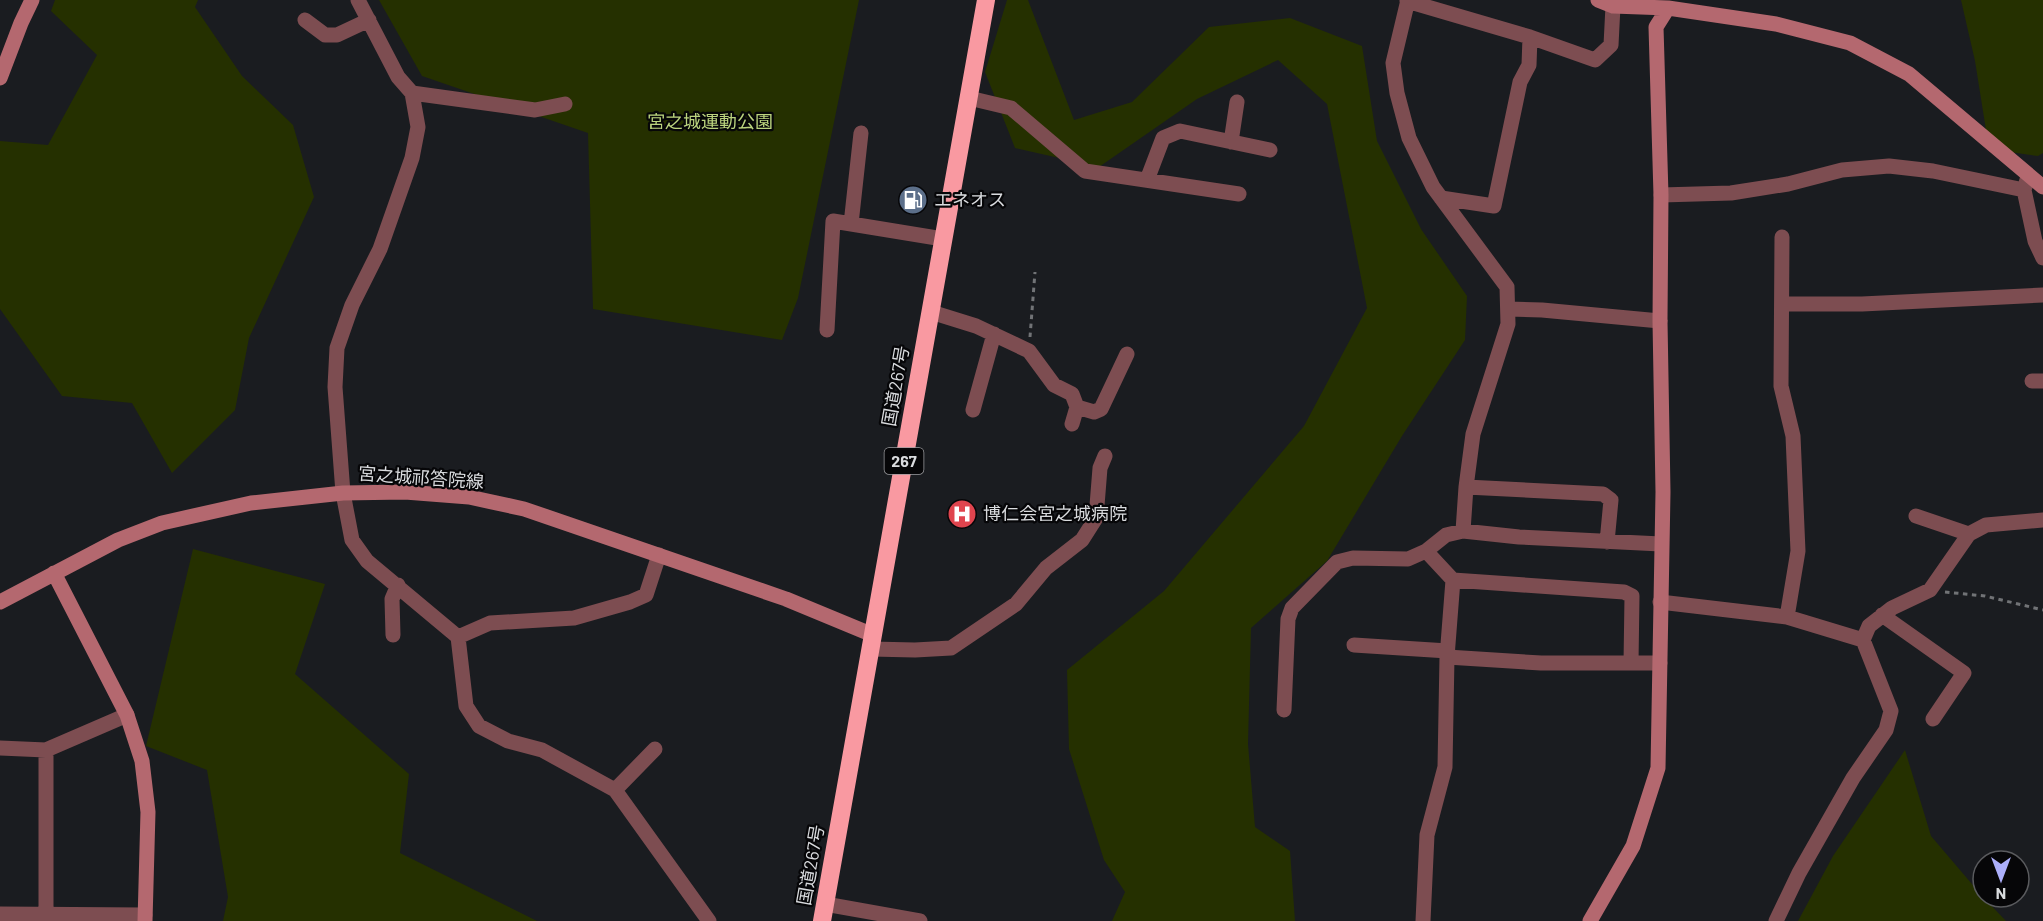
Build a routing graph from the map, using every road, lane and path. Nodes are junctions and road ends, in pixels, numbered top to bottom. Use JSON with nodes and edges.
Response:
{"nodes":[{"id":1,"x":32,"y":0,"type":"edge"},
{"id":2,"x":358,"y":0,"type":"edge"},
{"id":3,"x":986,"y":0,"type":"edge"},
{"id":4,"x":1407,"y":0,"type":"edge"},
{"id":5,"x":1598,"y":0,"type":"edge"},
{"id":6,"x":1669,"y":4,"type":"edge"},
{"id":7,"x":1614,"y":6,"type":"junction"},
{"id":8,"x":305,"y":20,"type":"dead end"},
{"id":9,"x":369,"y":20,"type":"junction"},
{"id":10,"x":1530,"y":37,"type":"junction"},
{"id":11,"x":0,"y":78,"type":"edge"},
{"id":12,"x":412,"y":93,"type":"junction"},
{"id":13,"x":969,"y":98,"type":"junction"},
{"id":14,"x":1237,"y":102,"type":"dead end"},
{"id":15,"x":566,"y":104,"type":"dead end"},
{"id":16,"x":861,"y":133,"type":"dead end"},
{"id":17,"x":1231,"y":142,"type":"junction"},
{"id":18,"x":1270,"y":150,"type":"dead end"},
{"id":19,"x":1147,"y":180,"type":"junction"},
{"id":20,"x":2026,"y":182,"type":"junction"},
{"id":21,"x":2043,"y":187,"type":"edge"},
{"id":22,"x":1239,"y":194,"type":"dead end"},
{"id":23,"x":1661,"y":195,"type":"junction"},
{"id":24,"x":1441,"y":198,"type":"junction"},
{"id":25,"x":851,"y":224,"type":"junction"},
{"id":26,"x":1782,"y":237,"type":"dead end"},
{"id":27,"x":944,"y":239,"type":"junction"},
{"id":28,"x":2043,"y":258,"type":"edge"},
{"id":29,"x":1035,"y":272,"type":"dead end"},
{"id":30,"x":2043,"y":295,"type":"edge"},
{"id":31,"x":1782,"y":304,"type":"junction"},
{"id":32,"x":1508,"y":309,"type":"junction"},
{"id":33,"x":931,"y":312,"type":"junction"},
{"id":34,"x":1660,"y":321,"type":"junction"},
{"id":35,"x":827,"y":330,"type":"dead end"},
{"id":36,"x":994,"y":334,"type":"junction"},
{"id":37,"x":1029,"y":351,"type":"junction"},
{"id":38,"x":1127,"y":354,"type":"dead end"},
{"id":39,"x":1077,"y":407,"type":"junction"},
{"id":40,"x":973,"y":410,"type":"dead end"},
{"id":41,"x":1072,"y":424,"type":"dead end"},
{"id":42,"x":1105,"y":456,"type":"dead end"},
{"id":43,"x":1466,"y":486,"type":"junction"},
{"id":44,"x":343,"y":493,"type":"junction"},
{"id":45,"x":1917,"y":516,"type":"dead end"},
{"id":46,"x":2043,"y":520,"type":"edge"},
{"id":47,"x":1463,"y":531,"type":"junction"},
{"id":48,"x":1970,"y":534,"type":"junction"},
{"id":49,"x":1607,"y":542,"type":"junction"},
{"id":50,"x":1661,"y":544,"type":"junction"},
{"id":51,"x":1426,"y":551,"type":"junction"},
{"id":52,"x":659,"y":555,"type":"junction"},
{"id":53,"x":54,"y":573,"type":"junction"},
{"id":54,"x":1453,"y":580,"type":"junction"},
{"id":55,"x":398,"y":585,"type":"junction"},
{"id":56,"x":1930,"y":590,"type":"junction"},
{"id":57,"x":0,"y":602,"type":"edge"},
{"id":58,"x":1660,"y":602,"type":"junction"},
{"id":59,"x":2043,"y":610,"type":"edge"},
{"id":60,"x":1882,"y":615,"type":"junction"},
{"id":61,"x":1787,"y":617,"type":"junction"},
{"id":62,"x":393,"y":635,"type":"dead end"},
{"id":63,"x":458,"y":637,"type":"junction"},
{"id":64,"x":1863,"y":640,"type":"junction"},
{"id":65,"x":872,"y":642,"type":"junction"},
{"id":66,"x":1354,"y":645,"type":"dead end"},
{"id":67,"x":1447,"y":654,"type":"junction"},
{"id":68,"x":1631,"y":663,"type":"junction"},
{"id":69,"x":1660,"y":663,"type":"junction"},
{"id":70,"x":1284,"y":710,"type":"dead end"},
{"id":71,"x":127,"y":715,"type":"junction"},
{"id":72,"x":1933,"y":719,"type":"dead end"},
{"id":73,"x":0,"y":748,"type":"edge"},
{"id":74,"x":655,"y":749,"type":"dead end"},
{"id":75,"x":46,"y":750,"type":"junction"},
{"id":76,"x":615,"y":790,"type":"junction"},
{"id":77,"x":824,"y":913,"type":"edge"},
{"id":78,"x":0,"y":914,"type":"edge"},
{"id":79,"x":46,"y":917,"type":"edge"},
{"id":80,"x":145,"y":918,"type":"edge"},
{"id":81,"x":709,"y":921,"type":"edge"},
{"id":82,"x":920,"y":921,"type":"edge"},
{"id":83,"x":1423,"y":921,"type":"edge"},
{"id":84,"x":1590,"y":921,"type":"edge"},
{"id":85,"x":1776,"y":921,"type":"edge"}],
"edges":[{"from":1,"to":11,"type":"street"},
{"from":2,"to":9,"type":"street"},
{"from":3,"to":13,"type":"highway","name":"国道267号","number":"267"},
{"from":4,"to":10,"type":"street"},
{"from":4,"to":24,"type":"street"},
{"from":5,"to":7,"type":"street"},
{"from":6,"to":7,"type":"street"},
{"from":6,"to":20,"type":"street"},
{"from":6,"to":23,"type":"street"},
{"from":7,"to":10,"type":"street"},
{"from":8,"to":9,"type":"street"},
{"from":9,"to":12,"type":"street"},
{"from":10,"to":24,"type":"street"},
{"from":12,"to":15,"type":"street"},
{"from":12,"to":44,"type":"street"},
{"from":13,"to":19,"type":"street"},
{"from":13,"to":27,"type":"highway","name":"国道267号","number":"267"},
{"from":14,"to":17,"type":"street"},
{"from":16,"to":25,"type":"street"},
{"from":17,"to":18,"type":"street"},
{"from":17,"to":19,"type":"street"},
{"from":19,"to":22,"type":"street"},
{"from":20,"to":21,"type":"street"},
{"from":20,"to":23,"type":"street"},
{"from":20,"to":28,"type":"street"},
{"from":23,"to":34,"type":"street"},
{"from":24,"to":32,"type":"street"},
{"from":25,"to":27,"type":"street"},
{"from":25,"to":35,"type":"street"},
{"from":26,"to":31,"type":"street"},
{"from":27,"to":33,"type":"highway","name":"国道267号","number":"267"},
{"from":29,"to":37,"type":"path"},
{"from":30,"to":31,"type":"street"},
{"from":31,"to":61,"type":"street"},
{"from":32,"to":34,"type":"street"},
{"from":32,"to":43,"type":"street"},
{"from":33,"to":36,"type":"street"},
{"from":33,"to":65,"type":"highway","name":"国道267号","number":"267"},
{"from":34,"to":50,"type":"street"},
{"from":36,"to":37,"type":"street"},
{"from":36,"to":40,"type":"street"},
{"from":37,"to":39,"type":"street"},
{"from":38,"to":39,"type":"street"},
{"from":39,"to":41,"type":"street"},
{"from":42,"to":65,"type":"street"},
{"from":43,"to":47,"type":"street"},
{"from":43,"to":49,"type":"street"},
{"from":44,"to":52,"type":"street","name":"宮之城祁答院線"},
{"from":44,"to":53,"type":"street","name":"宮之城祁答院線"},
{"from":44,"to":55,"type":"street"},
{"from":45,"to":48,"type":"street"},
{"from":46,"to":48,"type":"street"},
{"from":47,"to":49,"type":"street"},
{"from":47,"to":51,"type":"street"},
{"from":48,"to":56,"type":"street"},
{"from":49,"to":50,"type":"street"},
{"from":50,"to":58,"type":"street"},
{"from":51,"to":54,"type":"street"},
{"from":51,"to":70,"type":"street"},
{"from":52,"to":63,"type":"street"},
{"from":52,"to":65,"type":"street","name":"宮之城祁答院線"},
{"from":53,"to":57,"type":"street","name":"宮之城祁答院線"},
{"from":53,"to":71,"type":"street"},
{"from":54,"to":67,"type":"street"},
{"from":54,"to":68,"type":"street"},
{"from":55,"to":62,"type":"street"},
{"from":55,"to":63,"type":"street"},
{"from":56,"to":59,"type":"path"},
{"from":56,"to":60,"type":"street"},
{"from":58,"to":61,"type":"street"},
{"from":58,"to":69,"type":"street"},
{"from":60,"to":64,"type":"street"},
{"from":60,"to":72,"type":"street"},
{"from":61,"to":64,"type":"street"},
{"from":63,"to":76,"type":"street"},
{"from":64,"to":85,"type":"street"},
{"from":65,"to":77,"type":"highway","name":"国道267号","number":"267"},
{"from":66,"to":67,"type":"street"},
{"from":67,"to":68,"type":"street"},
{"from":67,"to":83,"type":"street"},
{"from":68,"to":69,"type":"street"},
{"from":69,"to":84,"type":"street"},
{"from":71,"to":75,"type":"street"},
{"from":71,"to":80,"type":"street"},
{"from":73,"to":75,"type":"street"},
{"from":74,"to":76,"type":"street"},
{"from":75,"to":79,"type":"street"},
{"from":76,"to":81,"type":"street"},
{"from":77,"to":82,"type":"street"},
{"from":78,"to":79,"type":"street"},
{"from":79,"to":80,"type":"street"}]}
